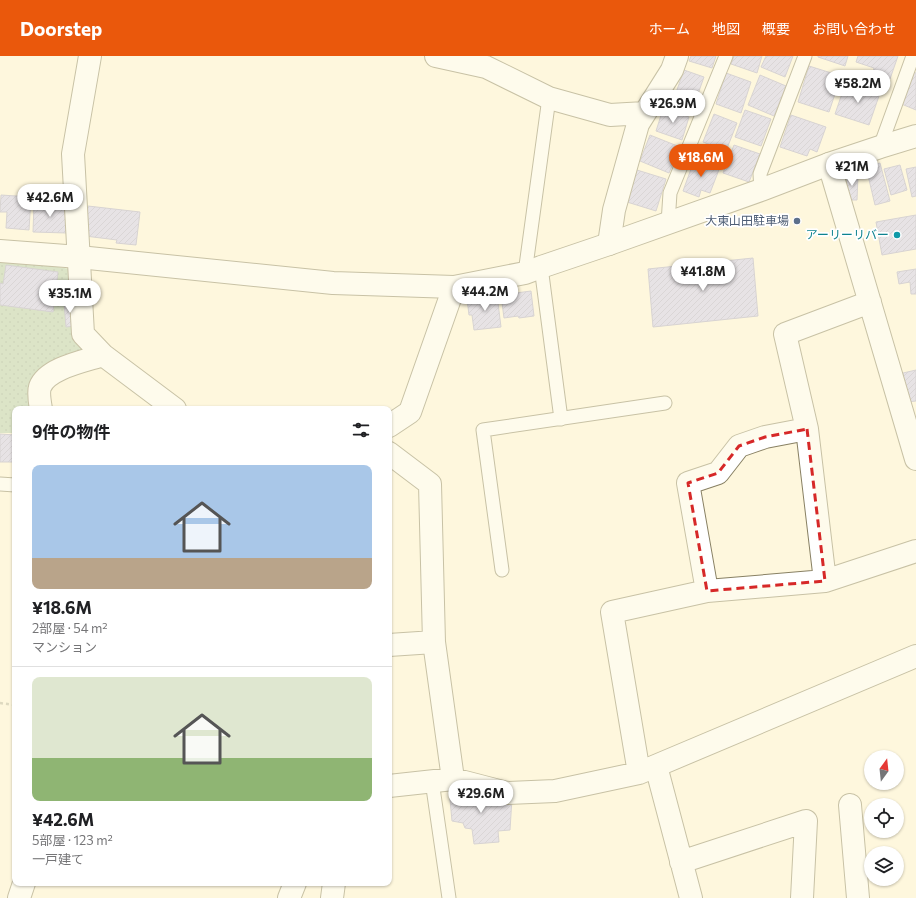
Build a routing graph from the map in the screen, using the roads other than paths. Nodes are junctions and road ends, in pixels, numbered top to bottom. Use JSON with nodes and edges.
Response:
{"nodes":[{"id":1,"x":90,"y":56,"type":"edge"},
{"id":2,"x":436,"y":56,"type":"edge"},
{"id":3,"x":677,"y":56,"type":"edge"},
{"id":4,"x":726,"y":56,"type":"edge"},
{"id":5,"x":805,"y":56,"type":"edge"},
{"id":6,"x":913,"y":56,"type":"edge"},
{"id":7,"x":548,"y":98,"type":"junction"},
{"id":8,"x":645,"y":113,"type":"junction"},
{"id":9,"x":916,"y":136,"type":"edge"},
{"id":10,"x":880,"y":147,"type":"junction"},
{"id":11,"x":830,"y":164,"type":"junction"},
{"id":12,"x":761,"y":190,"type":"junction"},
{"id":13,"x":668,"y":223,"type":"junction"},
{"id":14,"x":609,"y":244,"type":"junction"},
{"id":15,"x":0,"y":251,"type":"edge"},
{"id":16,"x":79,"y":257,"type":"junction"},
{"id":17,"x":533,"y":270,"type":"junction"},
{"id":18,"x":454,"y":287,"type":"junction"},
{"id":19,"x":870,"y":302,"type":"junction"},
{"id":20,"x":103,"y":355,"type":"junction"},
{"id":21,"x":665,"y":403,"type":"dead end"},
{"id":22,"x":41,"y":406,"type":"edge"},
{"id":23,"x":171,"y":406,"type":"edge"},
{"id":24,"x":561,"y":419,"type":"junction"},
{"id":25,"x":392,"y":424,"type":"edge"},
{"id":26,"x":807,"y":429,"type":"junction"},
{"id":27,"x":392,"y":455,"type":"edge"},
{"id":28,"x":916,"y":459,"type":"edge"},
{"id":29,"x":0,"y":484,"type":"edge"},
{"id":30,"x":12,"y":485,"type":"edge"},
{"id":31,"x":916,"y":552,"type":"edge"},
{"id":32,"x":502,"y":570,"type":"dead end"},
{"id":33,"x":825,"y":581,"type":"junction"},
{"id":34,"x":707,"y":591,"type":"junction"},
{"id":35,"x":434,"y":642,"type":"junction"},
{"id":36,"x":392,"y":645,"type":"edge"},
{"id":37,"x":916,"y":656,"type":"edge"},
{"id":38,"x":647,"y":770,"type":"junction"},
{"id":39,"x":442,"y":780,"type":"junction"},
{"id":40,"x":392,"y":786,"type":"edge"},
{"id":41,"x":850,"y":804,"type":"dead end"},
{"id":42,"x":681,"y":862,"type":"junction"},
{"id":43,"x":23,"y":886,"type":"edge"},
{"id":44,"x":294,"y":886,"type":"edge"},
{"id":45,"x":334,"y":886,"type":"edge"},
{"id":46,"x":19,"y":898,"type":"edge"},
{"id":47,"x":289,"y":898,"type":"edge"},
{"id":48,"x":332,"y":898,"type":"edge"},
{"id":49,"x":449,"y":898,"type":"edge"},
{"id":50,"x":691,"y":898,"type":"edge"},
{"id":51,"x":802,"y":898,"type":"edge"},
{"id":52,"x":858,"y":898,"type":"edge"}],
"edges":[{"from":1,"to":16,"type":"street"},
{"from":2,"to":7,"type":"street"},
{"from":3,"to":8,"type":"street"},
{"from":4,"to":13,"type":"lane"},
{"from":5,"to":12,"type":"lane"},
{"from":6,"to":10,"type":"lane"},
{"from":7,"to":8,"type":"street"},
{"from":7,"to":17,"type":"lane"},
{"from":8,"to":14,"type":"street"},
{"from":9,"to":10,"type":"street"},
{"from":10,"to":11,"type":"street"},
{"from":11,"to":12,"type":"street"},
{"from":11,"to":19,"type":"street"},
{"from":12,"to":13,"type":"street"},
{"from":13,"to":14,"type":"street"},
{"from":14,"to":17,"type":"street"},
{"from":15,"to":16,"type":"street"},
{"from":16,"to":18,"type":"street"},
{"from":16,"to":20,"type":"street"},
{"from":17,"to":18,"type":"street"},
{"from":17,"to":24,"type":"lane"},
{"from":18,"to":25,"type":"street"},
{"from":19,"to":26,"type":"street"},
{"from":19,"to":28,"type":"street"},
{"from":20,"to":22,"type":"street"},
{"from":20,"to":23,"type":"street"},
{"from":21,"to":24,"type":"lane"},
{"from":24,"to":32,"type":"lane"},
{"from":26,"to":33,"type":"street"},
{"from":26,"to":34,"type":"street"},
{"from":27,"to":35,"type":"street"},
{"from":29,"to":30,"type":"lane"},
{"from":31,"to":33,"type":"street"},
{"from":33,"to":34,"type":"street"},
{"from":34,"to":38,"type":"street"},
{"from":35,"to":36,"type":"street"},
{"from":35,"to":39,"type":"street"},
{"from":37,"to":38,"type":"street"},
{"from":38,"to":39,"type":"street"},
{"from":38,"to":42,"type":"street"},
{"from":39,"to":40,"type":"street"},
{"from":39,"to":49,"type":"lane"},
{"from":41,"to":52,"type":"street"},
{"from":42,"to":50,"type":"street"},
{"from":42,"to":51,"type":"street"},
{"from":43,"to":46,"type":"street"},
{"from":44,"to":47,"type":"street"},
{"from":45,"to":48,"type":"street"}]}
